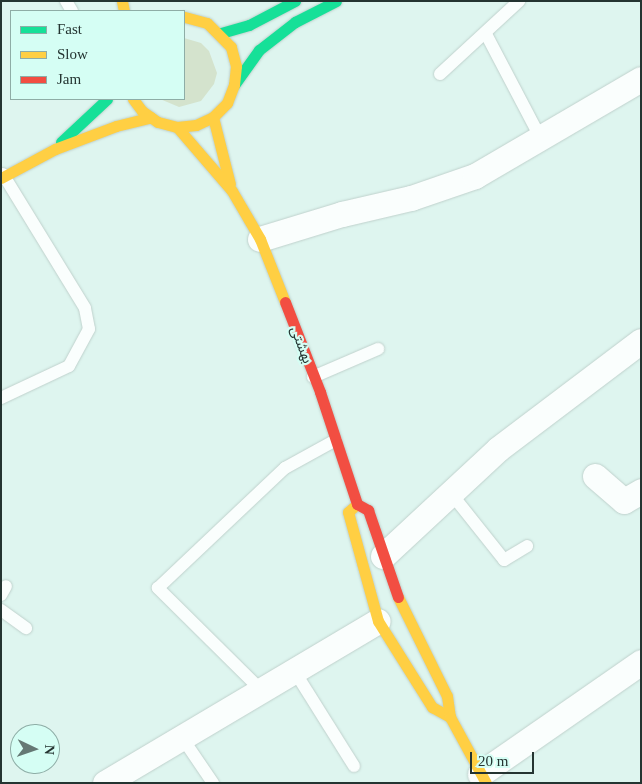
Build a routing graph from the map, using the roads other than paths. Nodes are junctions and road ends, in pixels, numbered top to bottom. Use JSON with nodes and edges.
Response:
{"nodes":[{"id":1,"x":295,"y":1,"type":"edge"},
{"id":2,"x":336,"y":1,"type":"edge"},
{"id":3,"x":519,"y":1,"type":"edge"},
{"id":4,"x":185,"y":13,"type":"edge"},
{"id":5,"x":221,"y":33,"type":"junction"},
{"id":6,"x":486,"y":34,"type":"junction"},
{"id":7,"x":440,"y":74,"type":"dead end"},
{"id":8,"x":641,"y":79,"type":"edge"},
{"id":9,"x":234,"y":85,"type":"junction"},
{"id":10,"x":105,"y":100,"type":"edge"},
{"id":11,"x":134,"y":100,"type":"edge"},
{"id":12,"x":151,"y":117,"type":"junction"},
{"id":13,"x":213,"y":117,"type":"junction"},
{"id":14,"x":177,"y":127,"type":"junction"},
{"id":15,"x":540,"y":137,"type":"junction"},
{"id":16,"x":55,"y":148,"type":"junction"},
{"id":17,"x":2,"y":175,"type":"edge"},
{"id":18,"x":232,"y":190,"type":"junction"},
{"id":19,"x":260,"y":239,"type":"junction"},
{"id":20,"x":641,"y":341,"type":"edge"},
{"id":21,"x":378,"y":348,"type":"dead end"},
{"id":22,"x":313,"y":377,"type":"junction"},
{"id":23,"x":1,"y":398,"type":"edge"},
{"id":24,"x":336,"y":440,"type":"junction"},
{"id":25,"x":595,"y":476,"type":"dead end"},
{"id":26,"x":641,"y":490,"type":"edge"},
{"id":27,"x":450,"y":492,"type":"junction"},
{"id":28,"x":357,"y":504,"type":"junction"},
{"id":29,"x":527,"y":546,"type":"dead end"},
{"id":30,"x":383,"y":556,"type":"junction"},
{"id":31,"x":1,"y":610,"type":"edge"},
{"id":32,"x":390,"y":614,"type":"junction"},
{"id":33,"x":26,"y":628,"type":"dead end"},
{"id":34,"x":641,"y":662,"type":"edge"},
{"id":35,"x":295,"y":672,"type":"junction"},
{"id":36,"x":260,"y":689,"type":"junction"},
{"id":37,"x":450,"y":717,"type":"junction"},
{"id":38,"x":181,"y":736,"type":"junction"},
{"id":39,"x":354,"y":766,"type":"dead end"},
{"id":40,"x":483,"y":779,"type":"edge"},
{"id":41,"x":105,"y":783,"type":"edge"},
{"id":42,"x":213,"y":783,"type":"edge"}],
"edges":[{"from":1,"to":5,"type":"street"},
{"from":2,"to":9,"type":"street"},
{"from":3,"to":6,"type":"lane"},
{"from":4,"to":5,"type":"street"},
{"from":5,"to":9,"type":"street"},
{"from":6,"to":7,"type":"lane"},
{"from":6,"to":15,"type":"lane"},
{"from":8,"to":15,"type":"street"},
{"from":9,"to":13,"type":"street"},
{"from":10,"to":16,"type":"street"},
{"from":11,"to":12,"type":"street"},
{"from":12,"to":14,"type":"street"},
{"from":12,"to":16,"type":"street"},
{"from":13,"to":14,"type":"street"},
{"from":13,"to":18,"type":"street"},
{"from":14,"to":18,"type":"street"},
{"from":15,"to":19,"type":"street"},
{"from":16,"to":17,"type":"street"},
{"from":17,"to":23,"type":"lane"},
{"from":18,"to":19,"type":"street","name":"بهشتی"},
{"from":19,"to":22,"type":"street","name":"بهشتی"},
{"from":20,"to":27,"type":"street"},
{"from":21,"to":22,"type":"lane"},
{"from":22,"to":24,"type":"street","name":"بهشتی"},
{"from":24,"to":28,"type":"street","name":"بهشتی"},
{"from":24,"to":36,"type":"lane"},
{"from":25,"to":26,"type":"street"},
{"from":27,"to":29,"type":"lane"},
{"from":27,"to":30,"type":"street"},
{"from":28,"to":30,"type":"street","name":"بهشتی"},
{"from":28,"to":32,"type":"street","name":"بهشتی"},
{"from":30,"to":32,"type":"street","name":"بهشتی"},
{"from":31,"to":33,"type":"lane"},
{"from":32,"to":35,"type":"street"},
{"from":32,"to":37,"type":"street","name":"بهشتی"},
{"from":32,"to":37,"type":"street","name":"بهشتی"},
{"from":34,"to":40,"type":"street"},
{"from":35,"to":36,"type":"street"},
{"from":35,"to":39,"type":"lane"},
{"from":36,"to":38,"type":"street"},
{"from":37,"to":40,"type":"street","name":"بهشتی"},
{"from":38,"to":41,"type":"street"},
{"from":38,"to":42,"type":"lane"}]}
